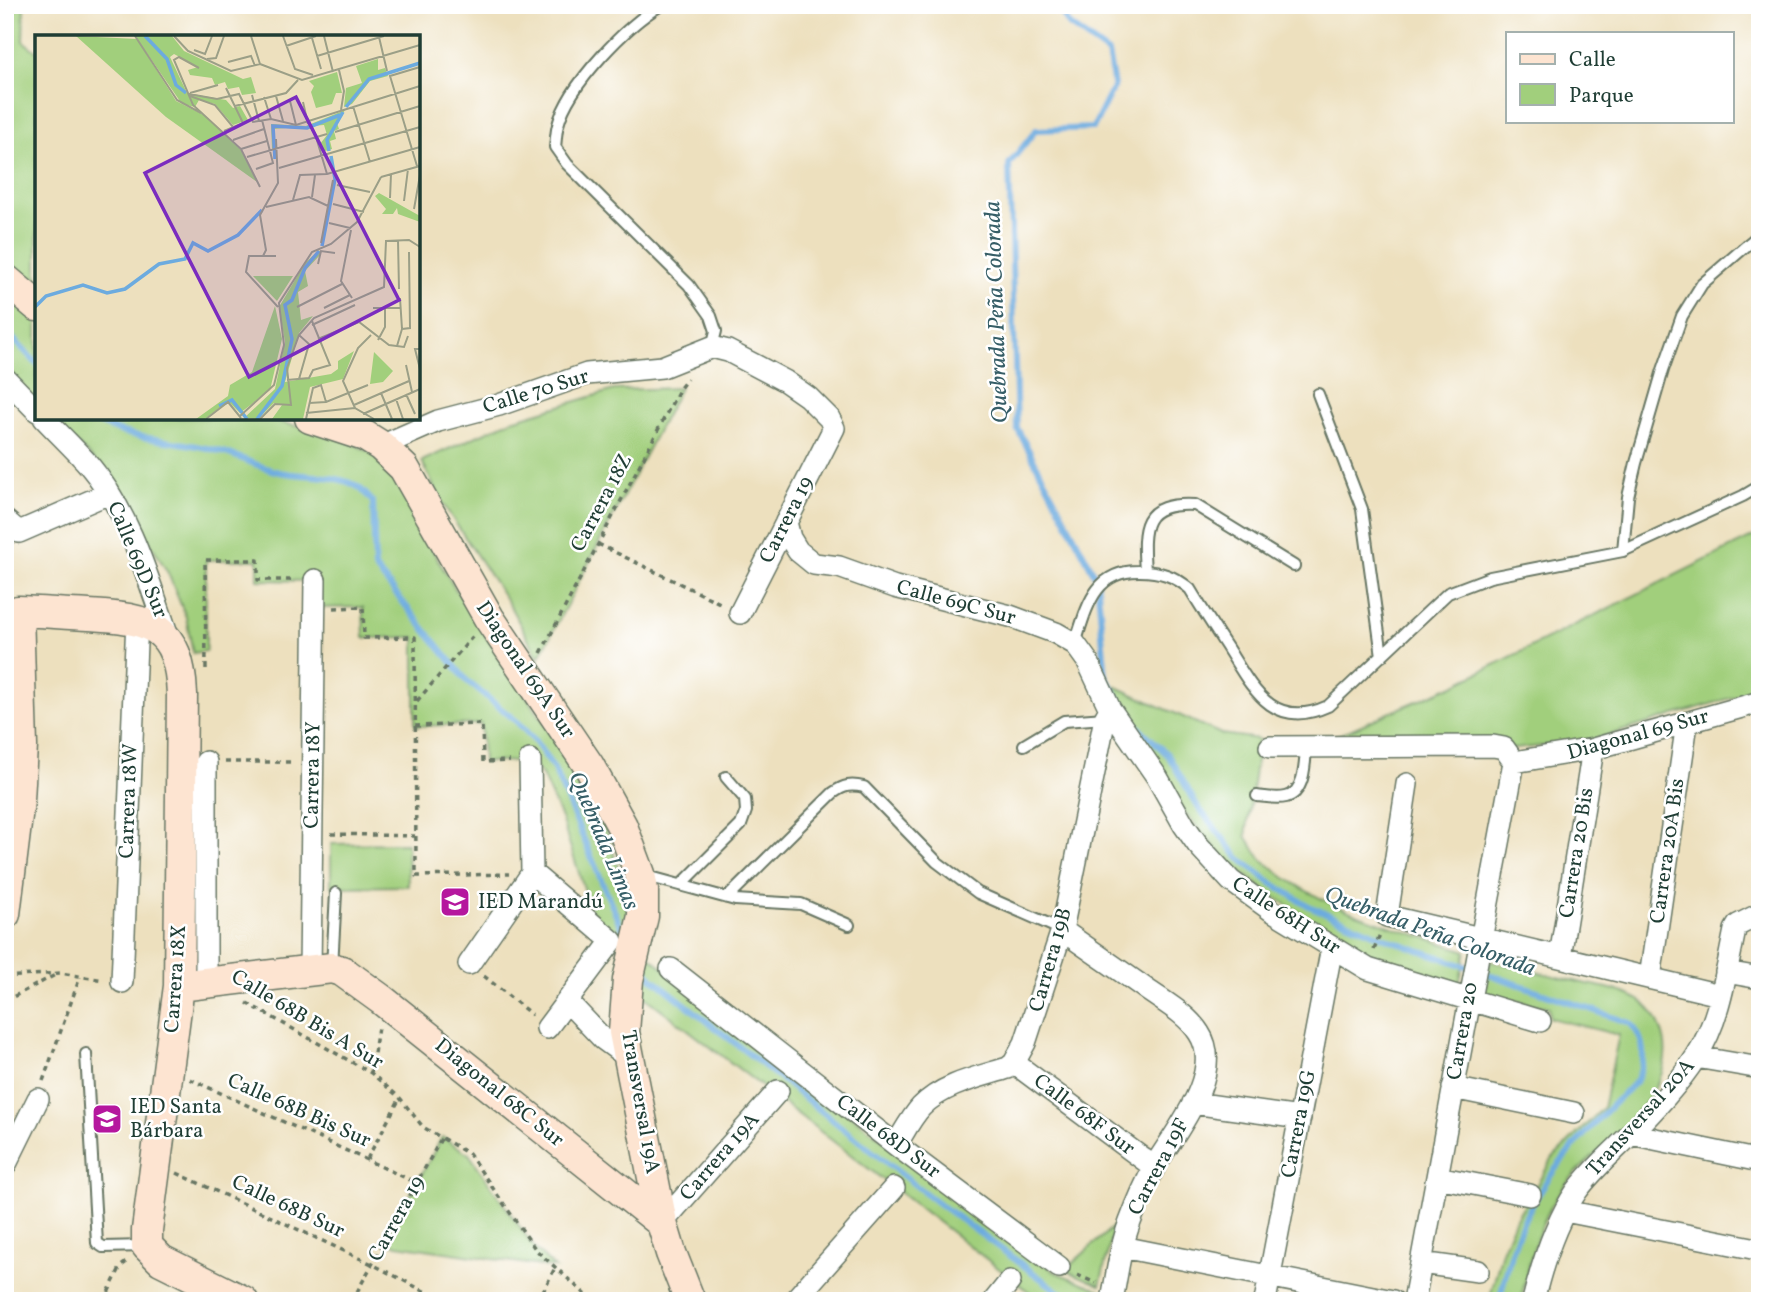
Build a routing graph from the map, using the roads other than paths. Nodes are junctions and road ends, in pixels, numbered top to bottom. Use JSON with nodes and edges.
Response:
{"nodes":[{"id":1,"x":661,"y":5,"type":"edge"},
{"id":2,"x":1760,"y":234,"type":"edge"},
{"id":3,"x":5,"y":279,"type":"edge"},
{"id":4,"x":35,"y":304,"type":"edge"},
{"id":5,"x":712,"y":347,"type":"junction"},
{"id":6,"x":5,"y":378,"type":"edge"},
{"id":7,"x":1318,"y":394,"type":"dead end"},
{"id":8,"x":35,"y":409,"type":"edge"},
{"id":9,"x":46,"y":420,"type":"edge"},
{"id":10,"x":317,"y":420,"type":"edge"},
{"id":11,"x":381,"y":446,"type":"junction"},
{"id":12,"x":1760,"y":486,"type":"edge"},
{"id":13,"x":109,"y":493,"type":"junction"},
{"id":14,"x":786,"y":522,"type":"junction"},
{"id":15,"x":12,"y":526,"type":"edge"},
{"id":16,"x":1623,"y":551,"type":"junction"},
{"id":17,"x":1294,"y":566,"type":"dead end"},
{"id":18,"x":1145,"y":571,"type":"junction"},
{"id":19,"x":315,"y":580,"type":"road end"},
{"id":20,"x":12,"y":611,"type":"edge"},
{"id":21,"x":740,"y":613,"type":"road end"},
{"id":22,"x":137,"y":619,"type":"junction"},
{"id":23,"x":170,"y":642,"type":"junction"},
{"id":24,"x":1075,"y":643,"type":"junction"},
{"id":25,"x":1382,"y":656,"type":"junction"},
{"id":26,"x":1760,"y":702,"type":"edge"},
{"id":27,"x":1107,"y":713,"type":"junction"},
{"id":28,"x":1687,"y":723,"type":"junction"},
{"id":29,"x":1024,"y":745,"type":"dead end"},
{"id":30,"x":1270,"y":747,"type":"dead end"},
{"id":31,"x":1306,"y":747,"type":"junction"},
{"id":32,"x":1593,"y":748,"type":"junction"},
{"id":33,"x":530,"y":760,"type":"road end"},
{"id":34,"x":206,"y":762,"type":"road end"},
{"id":35,"x":1514,"y":762,"type":"junction"},
{"id":36,"x":726,"y":777,"type":"dead end"},
{"id":37,"x":1407,"y":784,"type":"dead end"},
{"id":38,"x":1257,"y":796,"type":"dead end"},
{"id":39,"x":532,"y":873,"type":"junction"},
{"id":40,"x":640,"y":874,"type":"junction"},
{"id":41,"x":681,"y":885,"type":"junction"},
{"id":42,"x":336,"y":893,"type":"dead end"},
{"id":43,"x":727,"y":898,"type":"junction"},
{"id":44,"x":5,"y":914,"type":"edge"},
{"id":45,"x":1760,"y":914,"type":"edge"},
{"id":46,"x":849,"y":925,"type":"dead end"},
{"id":47,"x":1062,"y":930,"type":"junction"},
{"id":48,"x":1332,"y":947,"type":"junction"},
{"id":49,"x":1479,"y":947,"type":"junction"},
{"id":50,"x":1560,"y":957,"type":"junction"},
{"id":51,"x":468,"y":964,"type":"road end"},
{"id":52,"x":321,"y":969,"type":"junction"},
{"id":53,"x":671,"y":969,"type":"dead end"},
{"id":54,"x":1726,"y":972,"type":"junction"},
{"id":55,"x":1650,"y":978,"type":"junction"},
{"id":56,"x":1760,"y":978,"type":"edge"},
{"id":57,"x":628,"y":980,"type":"joint"},
{"id":58,"x":122,"y":982,"type":"road end"},
{"id":59,"x":193,"y":984,"type":"junction"},
{"id":60,"x":1471,"y":991,"type":"junction"},
{"id":61,"x":1720,"y":995,"type":"junction"},
{"id":62,"x":567,"y":1001,"type":"junction"},
{"id":63,"x":1540,"y":1021,"type":"dead end"},
{"id":64,"x":547,"y":1028,"type":"road end"},
{"id":65,"x":86,"y":1054,"type":"dead end"},
{"id":66,"x":1696,"y":1057,"type":"junction"},
{"id":67,"x":629,"y":1058,"type":"junction"},
{"id":68,"x":1014,"y":1063,"type":"junction"},
{"id":69,"x":1760,"y":1068,"type":"edge"},
{"id":70,"x":1453,"y":1088,"type":"junction"},
{"id":71,"x":778,"y":1091,"type":"dead end"},
{"id":72,"x":38,"y":1099,"type":"road end"},
{"id":73,"x":1193,"y":1103,"type":"junction"},
{"id":74,"x":1574,"y":1113,"type":"dead end"},
{"id":75,"x":1300,"y":1118,"type":"junction"},
{"id":76,"x":1631,"y":1134,"type":"junction"},
{"id":77,"x":896,"y":1145,"type":"junction"},
{"id":78,"x":1760,"y":1161,"type":"edge"},
{"id":79,"x":5,"y":1166,"type":"edge"},
{"id":80,"x":1154,"y":1167,"type":"junction"},
{"id":81,"x":1437,"y":1177,"type":"junction"},
{"id":82,"x":894,"y":1188,"type":"dead end"},
{"id":83,"x":1530,"y":1195,"type":"dead end"},
{"id":84,"x":1565,"y":1212,"type":"junction"},
{"id":85,"x":662,"y":1223,"type":"junction"},
{"id":86,"x":148,"y":1246,"type":"junction"},
{"id":87,"x":1122,"y":1247,"type":"junction"},
{"id":88,"x":1752,"y":1248,"type":"dead end"},
{"id":89,"x":1421,"y":1263,"type":"junction"},
{"id":90,"x":1059,"y":1267,"type":"road end"},
{"id":91,"x":1478,"y":1271,"type":"dead end"},
{"id":92,"x":1270,"y":1276,"type":"junction"},
{"id":93,"x":1010,"y":1281,"type":"dead end"},
{"id":94,"x":1113,"y":1296,"type":"edge"},
{"id":95,"x":1536,"y":1300,"type":"edge"},
{"id":96,"x":243,"y":1301,"type":"edge"},
{"id":97,"x":690,"y":1301,"type":"edge"},
{"id":98,"x":794,"y":1301,"type":"edge"},
{"id":99,"x":994,"y":1301,"type":"edge"},
{"id":100,"x":1265,"y":1301,"type":"edge"},
{"id":101,"x":1393,"y":1301,"type":"edge"},
{"id":102,"x":1414,"y":1301,"type":"edge"}],
"edges":[{"from":1,"to":5,"type":"lane"},
{"from":2,"to":16,"type":"lane"},
{"from":3,"to":4,"type":"street"},
{"from":5,"to":11,"type":"street","name":"Calle 70 Sur"},
{"from":5,"to":14,"type":"street","name":"Carrera 19"},
{"from":6,"to":8,"type":"street"},
{"from":7,"to":25,"type":"lane"},
{"from":9,"to":13,"type":"street","name":"Calle 69D Sur"},
{"from":10,"to":11,"type":"street","name":"Diagonal 69A Sur"},
{"from":11,"to":40,"type":"street","name":"Diagonal 69A Sur"},
{"from":12,"to":16,"type":"lane"},
{"from":13,"to":15,"type":"street"},
{"from":13,"to":23,"type":"street","name":"Calle 69D Sur"},
{"from":14,"to":21,"type":"street","name":"Carrera 19"},
{"from":14,"to":24,"type":"street","name":"Calle 69C Sur"},
{"from":16,"to":25,"type":"lane"},
{"from":17,"to":18,"type":"lane"},
{"from":18,"to":24,"type":"lane"},
{"from":18,"to":25,"type":"lane"},
{"from":19,"to":52,"type":"street","name":"Carrera 18Y"},
{"from":20,"to":22,"type":"street"},
{"from":20,"to":44,"type":"street"},
{"from":22,"to":23,"type":"street"},
{"from":22,"to":58,"type":"street","name":"Carrera 18W"},
{"from":23,"to":59,"type":"street","name":"Carrera 18X"},
{"from":24,"to":27,"type":"street"},
{"from":26,"to":28,"type":"street","name":"Diagonal 69 Sur"},
{"from":27,"to":29,"type":"lane"},
{"from":27,"to":47,"type":"street","name":"Carrera 19B"},
{"from":27,"to":48,"type":"street","name":"Calle 68H Sur"},
{"from":28,"to":32,"type":"street","name":"Diagonal 69 Sur"},
{"from":28,"to":55,"type":"street","name":"Carrera 20A Bis"},
{"from":30,"to":31,"type":"street"},
{"from":31,"to":35,"type":"street"},
{"from":31,"to":38,"type":"lane"},
{"from":32,"to":35,"type":"street","name":"Diagonal 69 Sur"},
{"from":32,"to":50,"type":"street","name":"Carrera 20 Bis"},
{"from":33,"to":39,"type":"street"},
{"from":34,"to":59,"type":"street","name":"Carrera 18X"},
{"from":35,"to":49,"type":"street","name":"Carrera 20"},
{"from":36,"to":41,"type":"lane"},
{"from":37,"to":49,"type":"street"},
{"from":39,"to":51,"type":"street"},
{"from":39,"to":62,"type":"street"},
{"from":40,"to":41,"type":"lane"},
{"from":40,"to":57,"type":"street","name":"Diagonal 69A Sur"},
{"from":41,"to":43,"type":"lane"},
{"from":42,"to":52,"type":"lane"},
{"from":43,"to":46,"type":"lane"},
{"from":43,"to":47,"type":"lane"},
{"from":45,"to":54,"type":"street","name":"Transversal 20A"},
{"from":47,"to":68,"type":"street","name":"Carrera 19B"},
{"from":47,"to":73,"type":"street","name":"Carrera 19F"},
{"from":48,"to":60,"type":"street","name":"Calle 68H Sur"},
{"from":48,"to":75,"type":"street","name":"Carrera 19G"},
{"from":49,"to":50,"type":"street"},
{"from":49,"to":60,"type":"street","name":"Carrera 20"},
{"from":50,"to":55,"type":"street"},
{"from":52,"to":59,"type":"street"},
{"from":52,"to":85,"type":"street","name":"Diagonal 68C Sur"},
{"from":53,"to":77,"type":"street","name":"Calle 68D Sur"},
{"from":54,"to":56,"type":"street"},
{"from":54,"to":61,"type":"street","name":"Transversal 20A"},
{"from":55,"to":61,"type":"street"},
{"from":57,"to":67,"type":"street","name":"Transversal 19A"},
{"from":59,"to":86,"type":"street","name":"Carrera 18X"},
{"from":60,"to":63,"type":"street","name":"Calle 68H Sur"},
{"from":60,"to":70,"type":"street","name":"Carrera 20"},
{"from":61,"to":66,"type":"street","name":"Transversal 20A"},
{"from":62,"to":64,"type":"street"},
{"from":62,"to":67,"type":"street"},
{"from":65,"to":86,"type":"lane"},
{"from":66,"to":69,"type":"street"},
{"from":66,"to":76,"type":"street","name":"Transversal 20A"},
{"from":67,"to":85,"type":"street","name":"Transversal 19A"},
{"from":68,"to":77,"type":"street"},
{"from":68,"to":80,"type":"street","name":"Calle 68F Sur"},
{"from":70,"to":74,"type":"street"},
{"from":70,"to":81,"type":"street","name":"Carrera 20"},
{"from":71,"to":85,"type":"street","name":"Carrera 19A"},
{"from":72,"to":79,"type":"street"},
{"from":73,"to":75,"type":"street"},
{"from":73,"to":80,"type":"street","name":"Carrera 19F"},
{"from":75,"to":92,"type":"street","name":"Carrera 19G"},
{"from":76,"to":78,"type":"street"},
{"from":76,"to":84,"type":"street","name":"Transversal 20A"},
{"from":77,"to":90,"type":"street","name":"Calle 68D Sur"},
{"from":80,"to":87,"type":"street","name":"Carrera 19F"},
{"from":81,"to":83,"type":"street"},
{"from":81,"to":89,"type":"street","name":"Carrera 20"},
{"from":82,"to":98,"type":"street"},
{"from":84,"to":88,"type":"street"},
{"from":84,"to":95,"type":"street","name":"Transversal 20A"},
{"from":85,"to":97,"type":"street","name":"Transversal 19A"},
{"from":86,"to":96,"type":"street"},
{"from":87,"to":92,"type":"street"},
{"from":87,"to":94,"type":"street","name":"Carrera 19F"},
{"from":89,"to":91,"type":"street"},
{"from":89,"to":102,"type":"street","name":"Carrera 20"},
{"from":92,"to":100,"type":"street","name":"Carrera 19G"},
{"from":92,"to":101,"type":"street"},
{"from":93,"to":99,"type":"street"}]}
